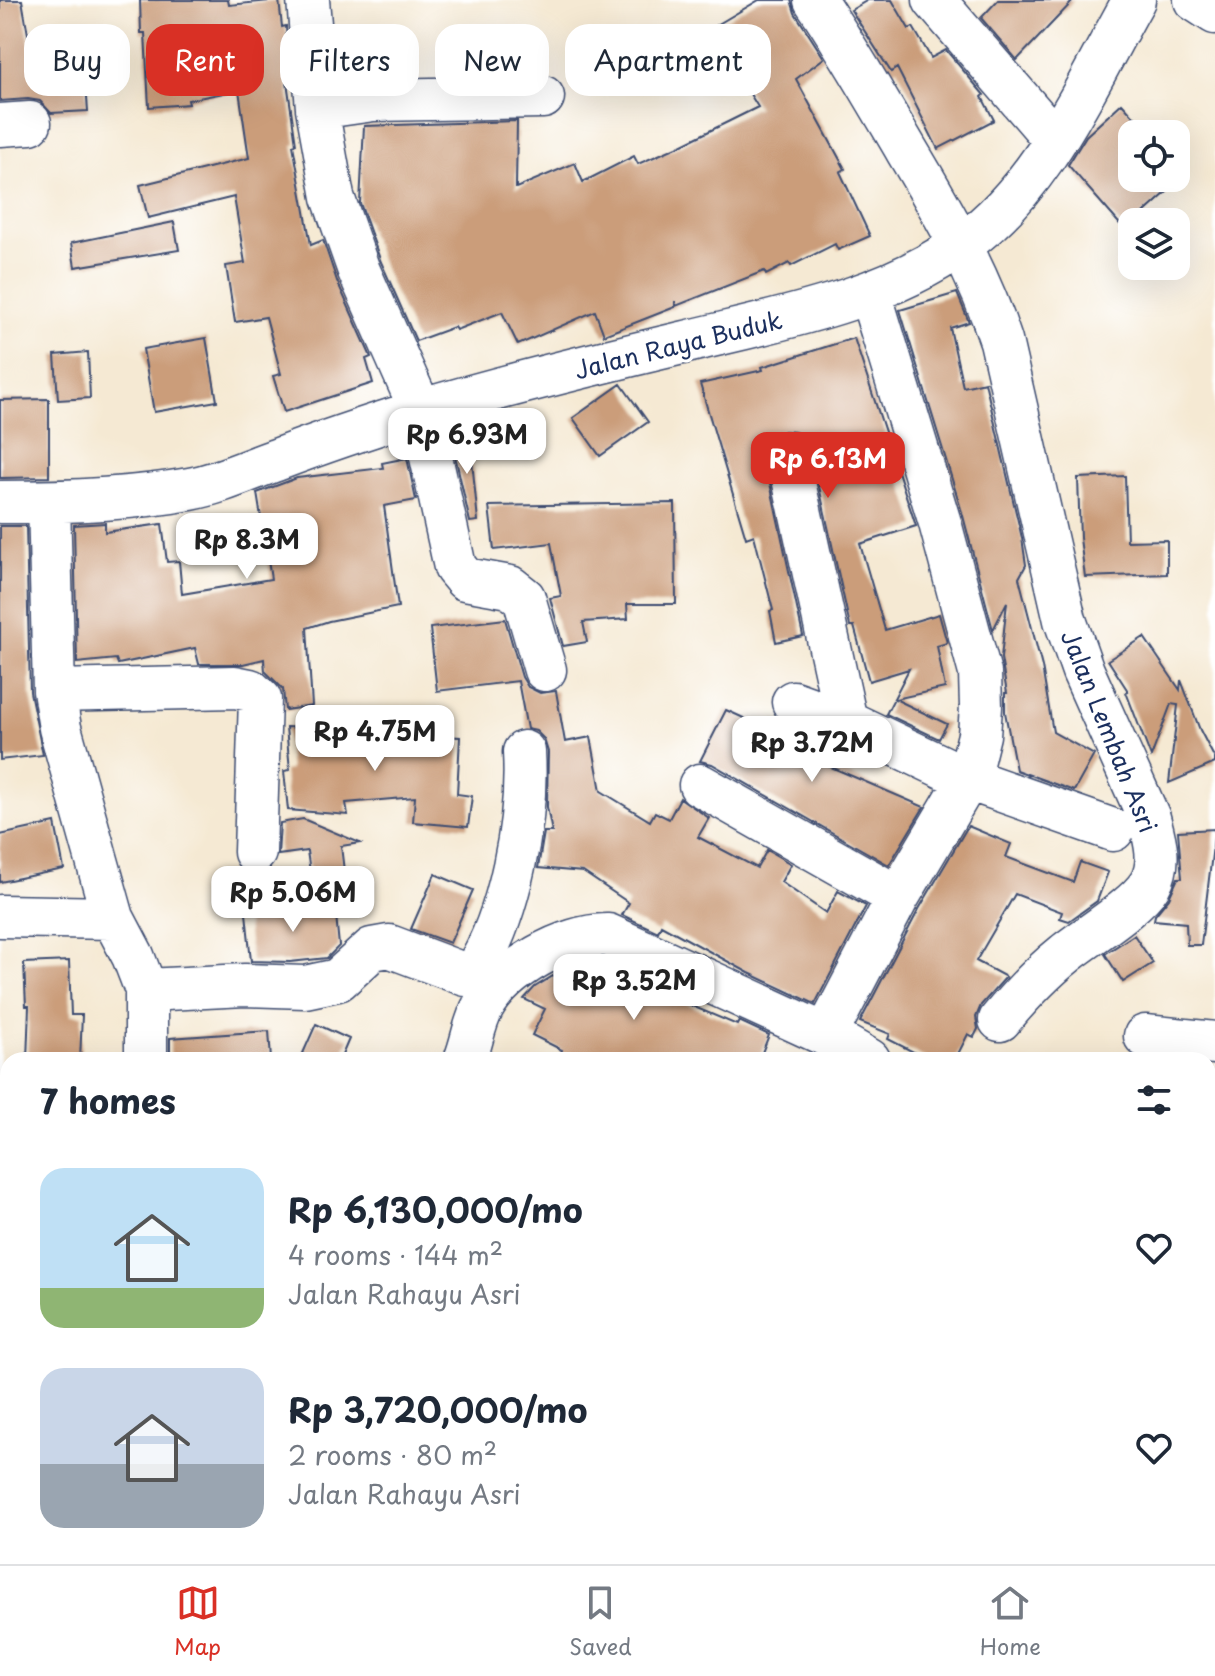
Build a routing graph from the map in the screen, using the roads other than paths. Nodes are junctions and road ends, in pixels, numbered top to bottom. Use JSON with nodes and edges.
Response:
{"nodes":[{"id":1,"x":308,"y":0,"type":"edge"},
{"id":2,"x":815,"y":0,"type":"edge"},
{"id":3,"x":934,"y":0,"type":"edge"},
{"id":4,"x":1134,"y":0,"type":"edge"},
{"id":5,"x":1195,"y":0,"type":"edge"},
{"id":6,"x":1215,"y":13,"type":"edge"},
{"id":7,"x":543,"y":97,"type":"dead end"},
{"id":8,"x":317,"y":108,"type":"junction"},
{"id":9,"x":1055,"y":140,"type":"junction"},
{"id":10,"x":962,"y":245,"type":"junction"},
{"id":11,"x":870,"y":293,"type":"junction"},
{"id":12,"x":421,"y":411,"type":"junction"},
{"id":13,"x":788,"y":455,"type":"dead end"},
{"id":14,"x":0,"y":502,"type":"edge"},
{"id":15,"x":49,"y":502,"type":"junction"},
{"id":16,"x":545,"y":670,"type":"dead end"},
{"id":17,"x":54,"y":691,"type":"junction"},
{"id":18,"x":793,"y":702,"type":"dead end"},
{"id":19,"x":846,"y":721,"type":"junction"},
{"id":20,"x":524,"y":752,"type":"dead end"},
{"id":21,"x":968,"y":779,"type":"junction"},
{"id":22,"x":700,"y":785,"type":"dead end"},
{"id":23,"x":1113,"y":830,"type":"dead end"},
{"id":24,"x":255,"y":852,"type":"dead end"},
{"id":25,"x":898,"y":897,"type":"junction"},
{"id":26,"x":0,"y":916,"type":"edge"},
{"id":27,"x":113,"y":918,"type":"junction"},
{"id":28,"x":146,"y":990,"type":"junction"},
{"id":29,"x":1000,"y":1020,"type":"dead end"},
{"id":30,"x":826,"y":1035,"type":"junction"},
{"id":31,"x":1145,"y":1036,"type":"dead end"},
{"id":32,"x":1215,"y":1043,"type":"edge"},
{"id":33,"x":146,"y":1052,"type":"edge"},
{"id":34,"x":476,"y":1052,"type":"edge"},
{"id":35,"x":855,"y":1052,"type":"edge"}],
"edges":[{"from":1,"to":8,"type":"street"},
{"from":2,"to":10,"type":"street","name":"Jalan Lembah Asri"},
{"from":3,"to":9,"type":"street"},
{"from":4,"to":9,"type":"street","name":"Jalan Raya Buduk"},
{"from":5,"to":6,"type":"street"},
{"from":7,"to":8,"type":"street"},
{"from":8,"to":12,"type":"street"},
{"from":9,"to":10,"type":"street","name":"Jalan Raya Buduk"},
{"from":10,"to":11,"type":"street","name":"Jalan Raya Buduk"},
{"from":10,"to":29,"type":"street","name":"Jalan Lembah Asri"},
{"from":11,"to":12,"type":"street","name":"Jalan Raya Buduk"},
{"from":11,"to":21,"type":"street"},
{"from":12,"to":15,"type":"street","name":"Jalan Raya Buduk"},
{"from":12,"to":16,"type":"street"},
{"from":13,"to":19,"type":"street"},
{"from":14,"to":15,"type":"street","name":"Jalan Raya Buduk"},
{"from":15,"to":17,"type":"street"},
{"from":17,"to":24,"type":"street"},
{"from":17,"to":27,"type":"street"},
{"from":18,"to":19,"type":"street"},
{"from":19,"to":21,"type":"street"},
{"from":20,"to":28,"type":"street"},
{"from":21,"to":23,"type":"street"},
{"from":21,"to":25,"type":"street"},
{"from":22,"to":25,"type":"street"},
{"from":25,"to":30,"type":"street"},
{"from":26,"to":27,"type":"street"},
{"from":27,"to":28,"type":"street"},
{"from":28,"to":33,"type":"street"},
{"from":30,"to":34,"type":"street"},
{"from":30,"to":35,"type":"street"},
{"from":31,"to":32,"type":"street"}]}
